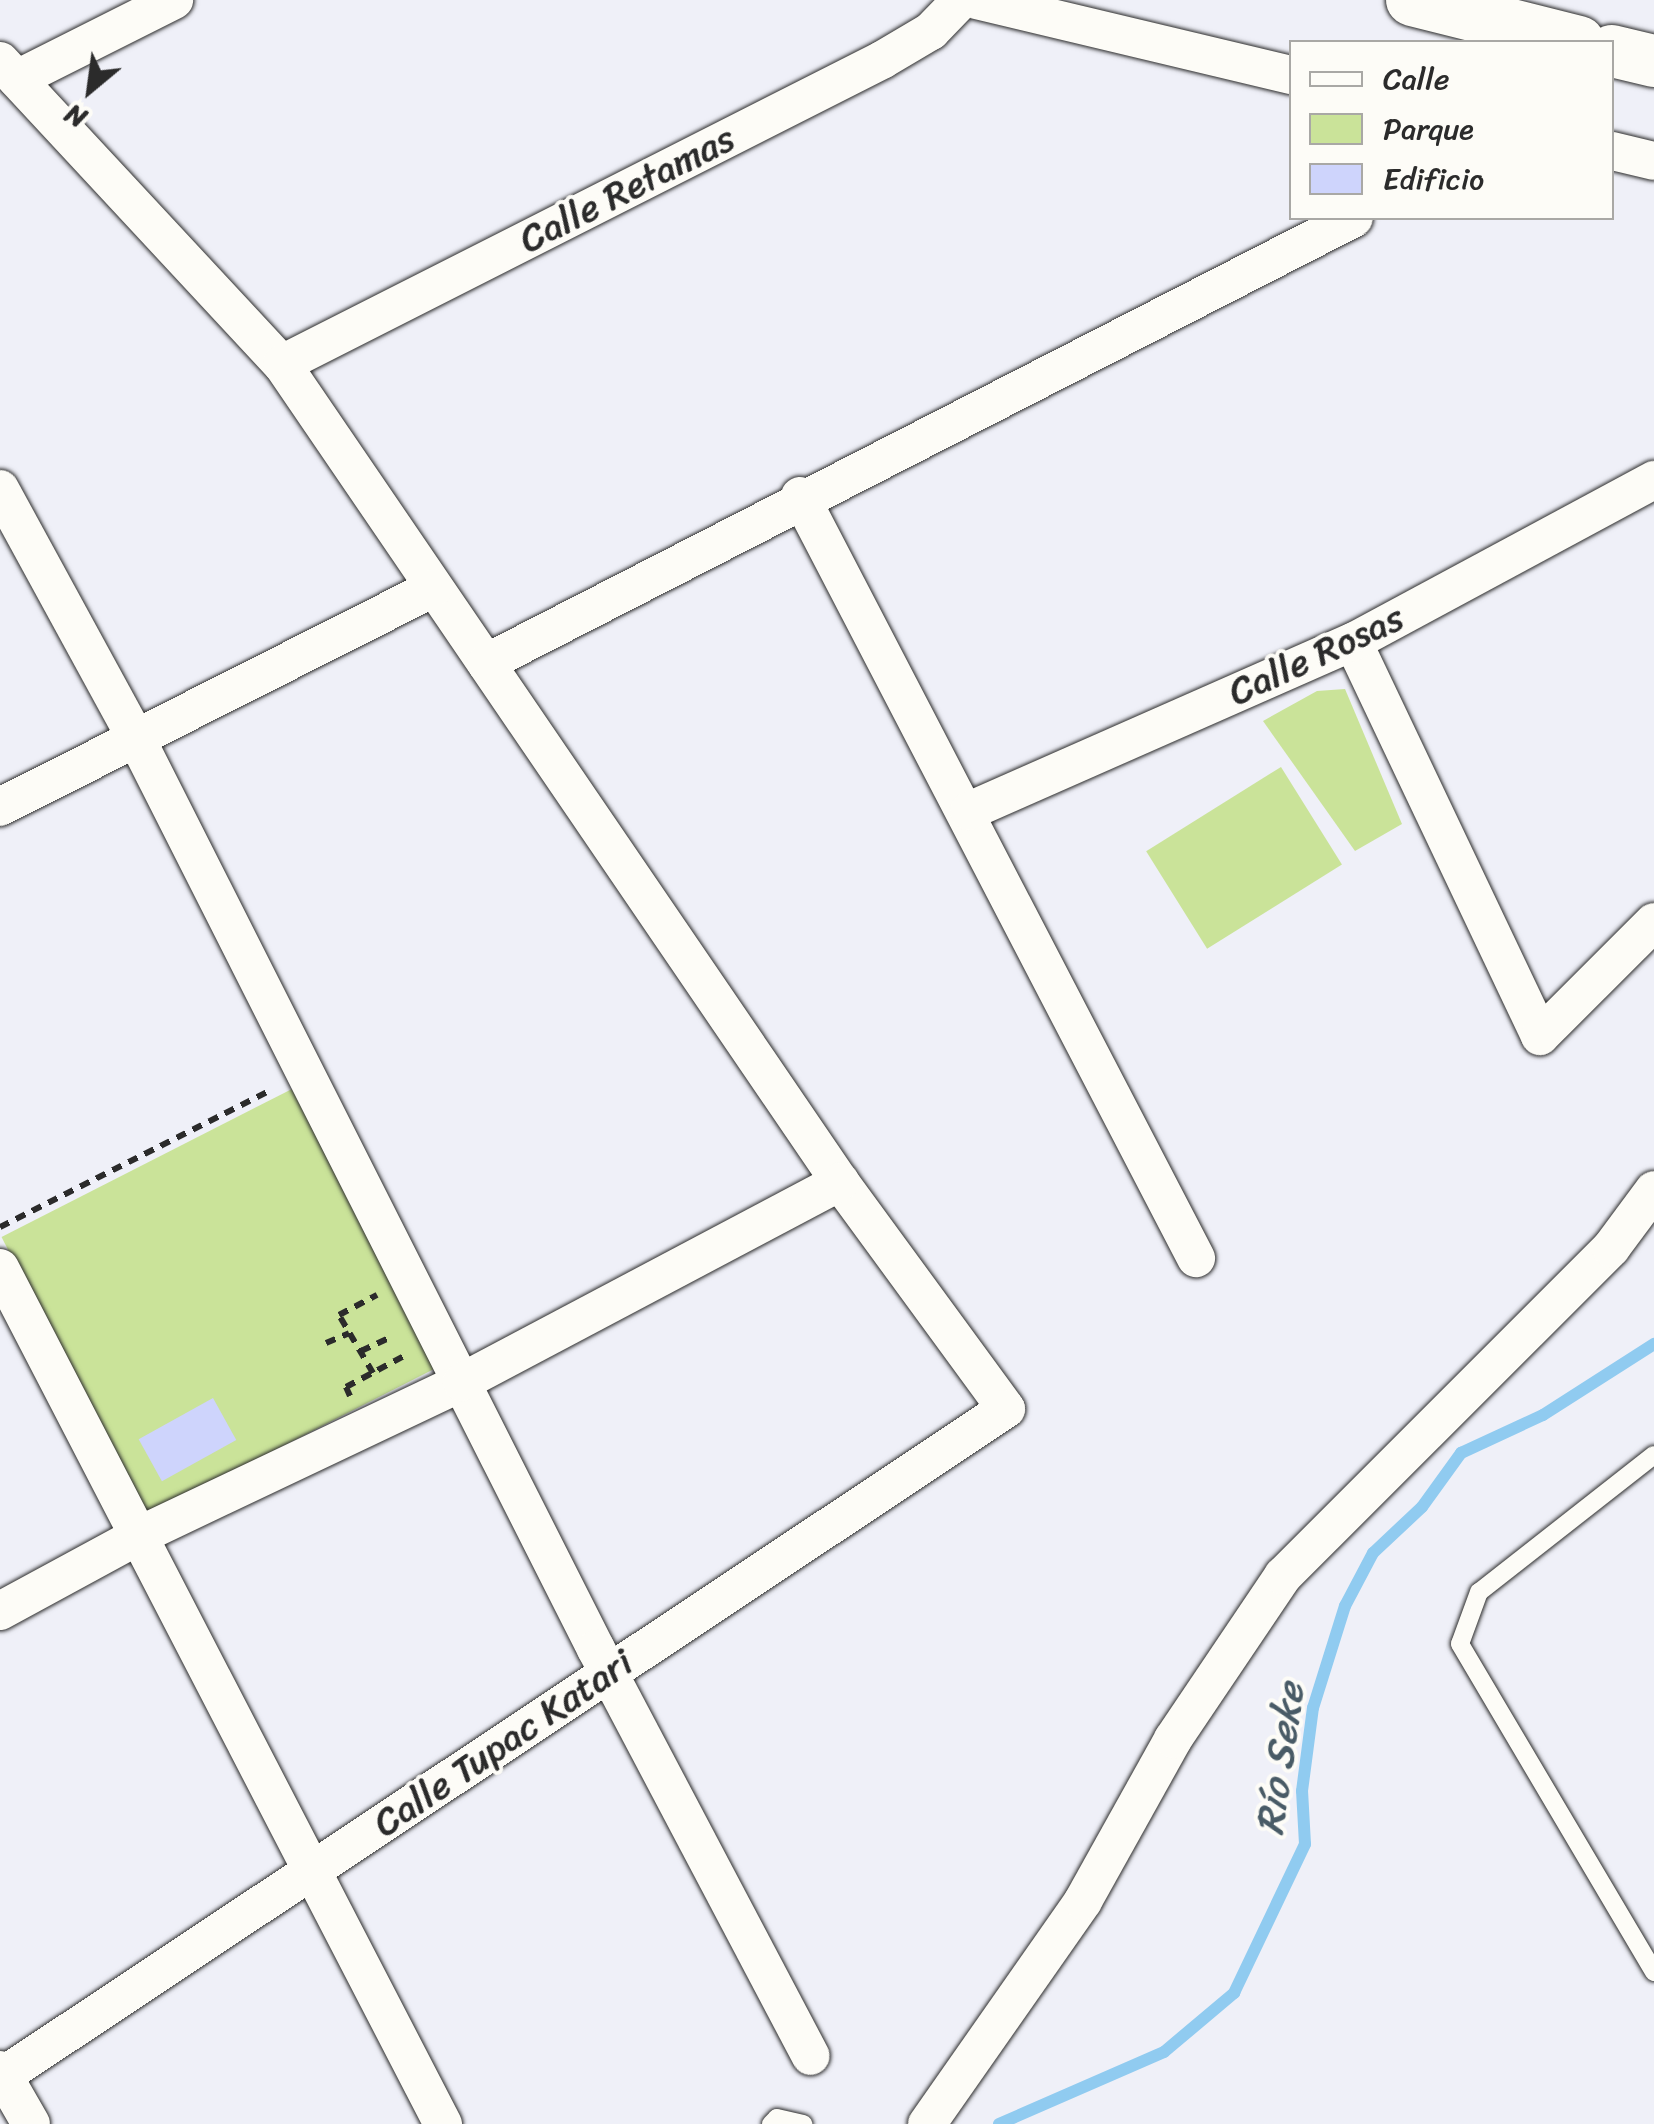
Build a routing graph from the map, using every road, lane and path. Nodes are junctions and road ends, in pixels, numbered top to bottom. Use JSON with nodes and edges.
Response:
{"nodes":[{"id":1,"x":174,"y":0,"type":"edge"},
{"id":2,"x":961,"y":0,"type":"edge"},
{"id":3,"x":976,"y":0,"type":"edge"},
{"id":4,"x":1412,"y":0,"type":"edge"},
{"id":5,"x":1526,"y":36,"type":"edge"},
{"id":6,"x":1561,"y":40,"type":"edge"},
{"id":7,"x":1614,"y":52,"type":"edge"},
{"id":8,"x":1654,"y":62,"type":"edge"},
{"id":9,"x":8,"y":70,"type":"edge"},
{"id":10,"x":1289,"y":75,"type":"edge"},
{"id":11,"x":1614,"y":151,"type":"edge"},
{"id":12,"x":1654,"y":161,"type":"edge"},
{"id":13,"x":1350,"y":220,"type":"edge"},
{"id":14,"x":282,"y":364,"type":"junction"},
{"id":15,"x":1654,"y":480,"type":"edge"},
{"id":16,"x":0,"y":489,"type":"edge"},
{"id":17,"x":800,"y":496,"type":"junction"},
{"id":18,"x":433,"y":588,"type":"junction"},
{"id":19,"x":1353,"y":642,"type":"junction"},
{"id":20,"x":486,"y":663,"type":"junction"},
{"id":21,"x":136,"y":738,"type":"junction"},
{"id":22,"x":0,"y":807,"type":"edge"},
{"id":23,"x":969,"y":811,"type":"junction"},
{"id":24,"x":1654,"y":922,"type":"edge"},
{"id":25,"x":305,"y":1074,"type":"junction"},
{"id":26,"x":840,"y":1182,"type":"junction"},
{"id":27,"x":1654,"y":1190,"type":"edge"},
{"id":28,"x":0,"y":1227,"type":"edge"},
{"id":29,"x":1196,"y":1258,"type":"dead end"},
{"id":30,"x":0,"y":1268,"type":"edge"},
{"id":31,"x":387,"y":1290,"type":"dead end"},
{"id":32,"x":349,"y":1333,"type":"junction"},
{"id":33,"x":326,"y":1343,"type":"dead end"},
{"id":34,"x":360,"y":1352,"type":"junction"},
{"id":35,"x":373,"y":1373,"type":"junction"},
{"id":36,"x":462,"y":1382,"type":"junction"},
{"id":37,"x":354,"y":1404,"type":"dead end"},
{"id":38,"x":1654,"y":1455,"type":"edge"},
{"id":39,"x":138,"y":1536,"type":"junction"},
{"id":40,"x":0,"y":1610,"type":"edge"},
{"id":41,"x":609,"y":1673,"type":"junction"},
{"id":42,"x":312,"y":1871,"type":"junction"},
{"id":43,"x":1654,"y":1972,"type":"edge"},
{"id":44,"x":811,"y":2056,"type":"dead end"},
{"id":45,"x":1,"y":2074,"type":"edge"},
{"id":46,"x":31,"y":2124,"type":"edge"},
{"id":47,"x":443,"y":2124,"type":"edge"},
{"id":48,"x":771,"y":2124,"type":"edge"},
{"id":49,"x":803,"y":2124,"type":"edge"},
{"id":50,"x":927,"y":2124,"type":"edge"}],
"edges":[{"from":1,"to":9,"type":"street"},
{"from":2,"to":14,"type":"street","name":"Calle Retamas"},
{"from":3,"to":10,"type":"street"},
{"from":4,"to":5,"type":"street"},
{"from":5,"to":6,"type":"street"},
{"from":7,"to":8,"type":"street"},
{"from":9,"to":14,"type":"street"},
{"from":11,"to":12,"type":"street"},
{"from":13,"to":17,"type":"street"},
{"from":14,"to":18,"type":"street"},
{"from":15,"to":19,"type":"street","name":"Calle Rosas"},
{"from":16,"to":21,"type":"street"},
{"from":17,"to":20,"type":"street"},
{"from":17,"to":23,"type":"street"},
{"from":18,"to":20,"type":"street"},
{"from":18,"to":21,"type":"street"},
{"from":19,"to":23,"type":"street","name":"Calle Rosas"},
{"from":19,"to":24,"type":"street"},
{"from":20,"to":26,"type":"street"},
{"from":21,"to":22,"type":"street"},
{"from":21,"to":25,"type":"street"},
{"from":23,"to":29,"type":"street"},
{"from":25,"to":28,"type":"path"},
{"from":25,"to":36,"type":"street"},
{"from":26,"to":36,"type":"street"},
{"from":26,"to":41,"type":"street","name":"Calle Tupac Katari"},
{"from":27,"to":50,"type":"street"},
{"from":30,"to":39,"type":"street"},
{"from":31,"to":32,"type":"path"},
{"from":32,"to":33,"type":"path"},
{"from":32,"to":34,"type":"path"},
{"from":34,"to":35,"type":"path"},
{"from":34,"to":35,"type":"path"},
{"from":35,"to":37,"type":"path"},
{"from":36,"to":39,"type":"street"},
{"from":36,"to":41,"type":"street"},
{"from":38,"to":43,"type":"lane"},
{"from":39,"to":40,"type":"street"},
{"from":39,"to":42,"type":"street"},
{"from":41,"to":42,"type":"street","name":"Calle Tupac Katari"},
{"from":41,"to":44,"type":"street"},
{"from":42,"to":45,"type":"street","name":"Calle Tupac Katari"},
{"from":42,"to":47,"type":"street"},
{"from":45,"to":46,"type":"street"},
{"from":48,"to":49,"type":"lane"}]}
